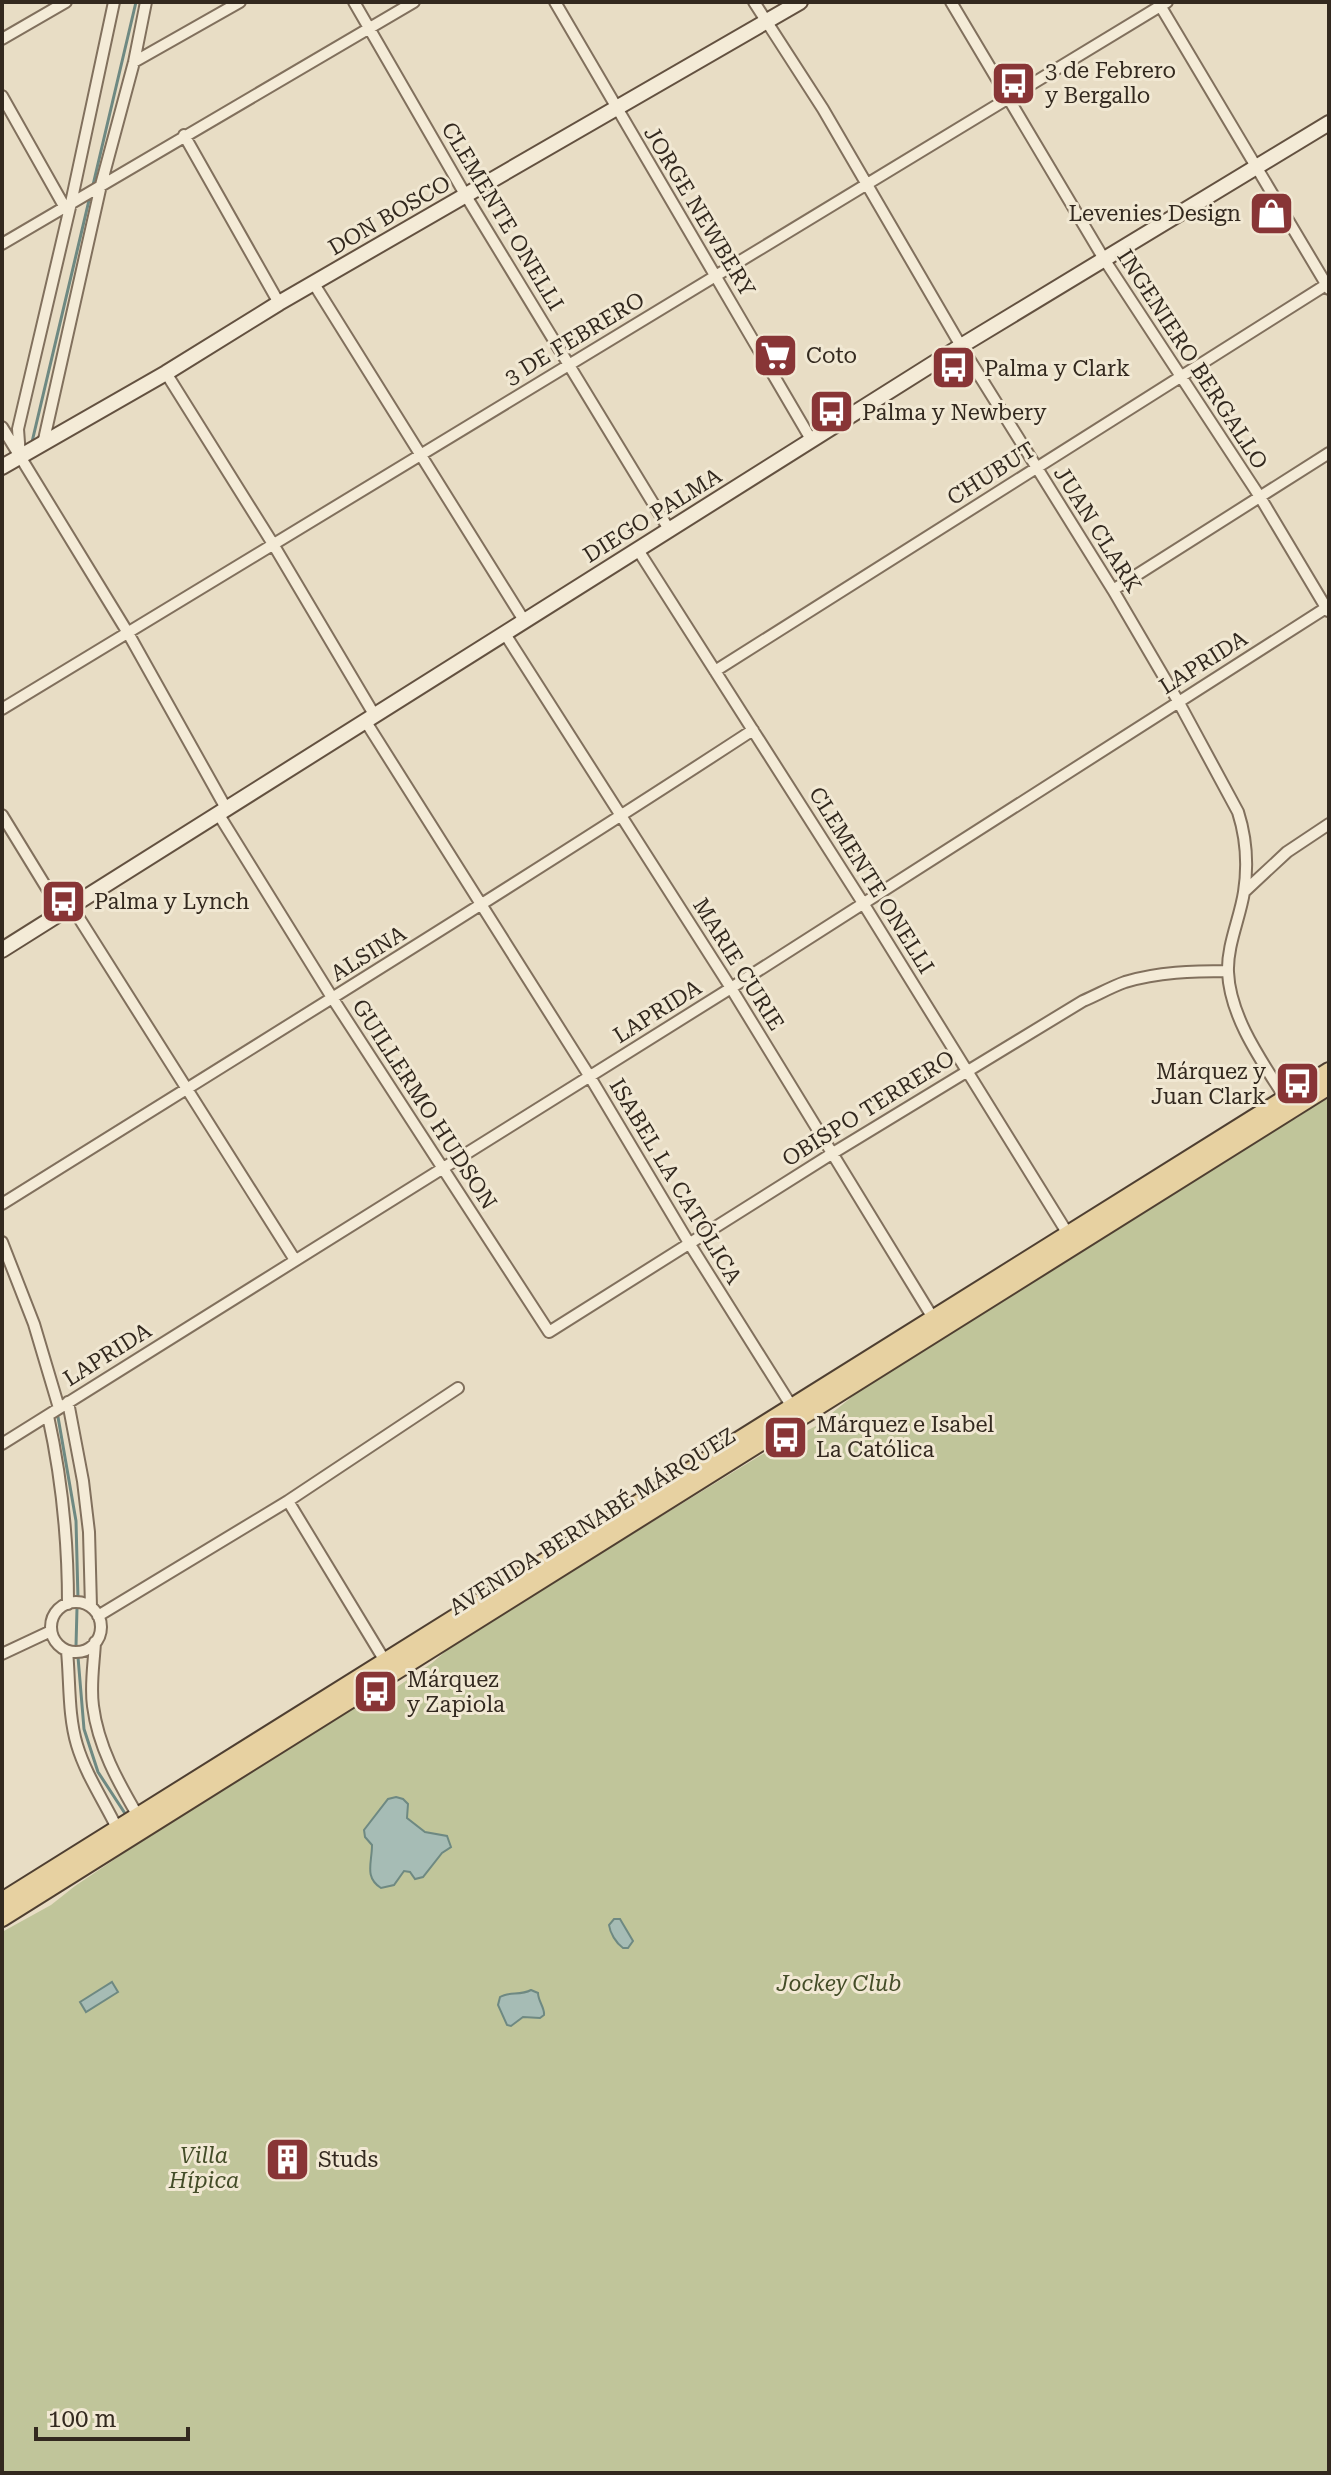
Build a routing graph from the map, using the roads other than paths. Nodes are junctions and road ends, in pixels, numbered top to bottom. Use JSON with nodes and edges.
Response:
{"nodes":[{"id":1,"x":66,"y":2,"type":"edge"},
{"id":2,"x":114,"y":2,"type":"edge"},
{"id":3,"x":146,"y":2,"type":"edge"},
{"id":4,"x":240,"y":2,"type":"edge"},
{"id":5,"x":354,"y":2,"type":"edge"},
{"id":6,"x":414,"y":2,"type":"edge"},
{"id":7,"x":555,"y":2,"type":"edge"},
{"id":8,"x":754,"y":2,"type":"edge"},
{"id":9,"x":800,"y":2,"type":"edge"},
{"id":10,"x":951,"y":2,"type":"edge"},
{"id":11,"x":1162,"y":3,"type":"edge"},
{"id":12,"x":46,"y":7,"type":"edge"},
{"id":13,"x":765,"y":22,"type":"junction"},
{"id":14,"x":369,"y":28,"type":"junction"},
{"id":15,"x":2,"y":39,"type":"edge"},
{"id":16,"x":134,"y":62,"type":"junction"},
{"id":17,"x":2,"y":96,"type":"edge"},
{"id":18,"x":1008,"y":99,"type":"junction"},
{"id":19,"x":616,"y":110,"type":"junction"},
{"id":20,"x":1329,"y":123,"type":"edge"},
{"id":21,"x":184,"y":135,"type":"junction"},
{"id":22,"x":1256,"y":167,"type":"junction"},
{"id":23,"x":866,"y":185,"type":"junction"},
{"id":24,"x":97,"y":188,"type":"junction"},
{"id":25,"x":466,"y":196,"type":"junction"},
{"id":26,"x":71,"y":203,"type":"junction"},
{"id":27,"x":2,"y":244,"type":"edge"},
{"id":28,"x":1104,"y":259,"type":"junction"},
{"id":29,"x":716,"y":276,"type":"junction"},
{"id":30,"x":314,"y":284,"type":"junction"},
{"id":31,"x":1328,"y":285,"type":"edge"},
{"id":32,"x":279,"y":303,"type":"junction"},
{"id":33,"x":961,"y":346,"type":"junction"},
{"id":34,"x":569,"y":365,"type":"junction"},
{"id":35,"x":166,"y":373,"type":"junction"},
{"id":36,"x":1180,"y":377,"type":"junction"},
{"id":37,"x":2,"y":427,"type":"edge"},
{"id":38,"x":812,"y":441,"type":"junction"},
{"id":39,"x":43,"y":444,"type":"junction"},
{"id":40,"x":1329,"y":453,"type":"edge"},
{"id":41,"x":420,"y":455,"type":"junction"},
{"id":42,"x":20,"y":456,"type":"junction"},
{"id":43,"x":2,"y":467,"type":"edge"},
{"id":44,"x":1036,"y":468,"type":"junction"},
{"id":45,"x":1260,"y":497,"type":"junction"},
{"id":46,"x":670,"y":531,"type":"junction"},
{"id":47,"x":273,"y":544,"type":"junction"},
{"id":48,"x":638,"y":550,"type":"junction"},
{"id":49,"x":1113,"y":590,"type":"junction"},
{"id":50,"x":1328,"y":608,"type":"edge"},
{"id":51,"x":525,"y":622,"type":"junction"},
{"id":52,"x":128,"y":633,"type":"junction"},
{"id":53,"x":505,"y":634,"type":"junction"},
{"id":54,"x":715,"y":671,"type":"junction"},
{"id":55,"x":1178,"y":701,"type":"junction"},
{"id":56,"x":2,"y":709,"type":"edge"},
{"id":57,"x":370,"y":719,"type":"junction"},
{"id":58,"x":753,"y":730,"type":"junction"},
{"id":59,"x":223,"y":812,"type":"junction"},
{"id":60,"x":2,"y":815,"type":"edge"},
{"id":61,"x":622,"y":816,"type":"junction"},
{"id":62,"x":1329,"y":824,"type":"edge"},
{"id":63,"x":1244,"y":892,"type":"junction"},
{"id":64,"x":863,"y":903,"type":"junction"},
{"id":65,"x":481,"y":905,"type":"junction"},
{"id":66,"x":67,"y":910,"type":"junction"},
{"id":67,"x":2,"y":950,"type":"edge"},
{"id":68,"x":1228,"y":971,"type":"junction"},
{"id":69,"x":731,"y":988,"type":"junction"},
{"id":70,"x":333,"y":999,"type":"junction"},
{"id":71,"x":968,"y":1070,"type":"junction"},
{"id":72,"x":1329,"y":1071,"type":"edge"},
{"id":73,"x":590,"y":1077,"type":"junction"},
{"id":74,"x":1329,"y":1086,"type":"edge"},
{"id":75,"x":187,"y":1088,"type":"junction"},
{"id":76,"x":1289,"y":1104,"type":"junction"},
{"id":77,"x":833,"y":1153,"type":"junction"},
{"id":78,"x":442,"y":1168,"type":"junction"},
{"id":79,"x":2,"y":1204,"type":"edge"},
{"id":80,"x":1068,"y":1234,"type":"junction"},
{"id":81,"x":2,"y":1242,"type":"edge"},
{"id":82,"x":689,"y":1243,"type":"junction"},
{"id":83,"x":295,"y":1260,"type":"junction"},
{"id":84,"x":933,"y":1318,"type":"junction"},
{"id":85,"x":549,"y":1332,"type":"joint"},
{"id":86,"x":458,"y":1388,"type":"dead end"},
{"id":87,"x":64,"y":1405,"type":"junction"},
{"id":88,"x":795,"y":1412,"type":"junction"},
{"id":89,"x":48,"y":1416,"type":"junction"},
{"id":90,"x":2,"y":1444,"type":"edge"},
{"id":91,"x":288,"y":1501,"type":"junction"},
{"id":92,"x":68,"y":1604,"type":"junction"},
{"id":93,"x":94,"y":1612,"type":"junction"},
{"id":94,"x":51,"y":1631,"type":"junction"},
{"id":95,"x":95,"y":1642,"type":"junction"},
{"id":96,"x":67,"y":1651,"type":"junction"},
{"id":97,"x":2,"y":1654,"type":"edge"},
{"id":98,"x":389,"y":1667,"type":"junction"},
{"id":99,"x":138,"y":1816,"type":"junction"},
{"id":100,"x":118,"y":1830,"type":"junction"},
{"id":101,"x":2,"y":1901,"type":"edge"},
{"id":102,"x":2,"y":1918,"type":"edge"}],
"edges":[{"from":1,"to":12,"type":"street"},
{"from":2,"to":26,"type":"street"},
{"from":3,"to":16,"type":"street"},
{"from":4,"to":16,"type":"street"},
{"from":5,"to":14,"type":"street","name":"CLEMENTE ONELLI"},
{"from":6,"to":14,"type":"street"},
{"from":7,"to":19,"type":"street","name":"JORGE NEWBERY"},
{"from":8,"to":13,"type":"street","name":"JUAN CLARK"},
{"from":9,"to":13,"type":"main road","name":"DON BOSCO"},
{"from":10,"to":18,"type":"street","name":"INGENIERO BERGALLO"},
{"from":11,"to":18,"type":"street","name":"3 DE FEBRERO"},
{"from":11,"to":22,"type":"street"},
{"from":12,"to":15,"type":"street"},
{"from":13,"to":19,"type":"main road","name":"DON BOSCO"},
{"from":13,"to":23,"type":"street","name":"JUAN CLARK"},
{"from":14,"to":21,"type":"street"},
{"from":14,"to":25,"type":"street","name":"CLEMENTE ONELLI"},
{"from":16,"to":24,"type":"street"},
{"from":17,"to":26,"type":"street"},
{"from":18,"to":23,"type":"street","name":"3 DE FEBRERO"},
{"from":18,"to":28,"type":"street","name":"INGENIERO BERGALLO"},
{"from":19,"to":25,"type":"main road","name":"DON BOSCO"},
{"from":19,"to":29,"type":"street","name":"JORGE NEWBERY"},
{"from":20,"to":22,"type":"main road","name":"DIEGO PALMA"},
{"from":21,"to":24,"type":"street"},
{"from":21,"to":32,"type":"street"},
{"from":22,"to":28,"type":"main road","name":"DIEGO PALMA"},
{"from":22,"to":31,"type":"street"},
{"from":23,"to":29,"type":"street","name":"3 DE FEBRERO"},
{"from":23,"to":33,"type":"street","name":"JUAN CLARK"},
{"from":24,"to":26,"type":"street"},
{"from":24,"to":39,"type":"street"},
{"from":25,"to":30,"type":"main road","name":"DON BOSCO"},
{"from":25,"to":34,"type":"street","name":"CLEMENTE ONELLI"},
{"from":26,"to":27,"type":"street"},
{"from":26,"to":42,"type":"street"},
{"from":28,"to":33,"type":"main road","name":"DIEGO PALMA"},
{"from":28,"to":36,"type":"street","name":"INGENIERO BERGALLO"},
{"from":29,"to":34,"type":"street","name":"3 DE FEBRERO"},
{"from":29,"to":38,"type":"street","name":"JORGE NEWBERY"},
{"from":30,"to":32,"type":"main road","name":"DON BOSCO"},
{"from":30,"to":41,"type":"street"},
{"from":31,"to":36,"type":"street","name":"CHUBUT"},
{"from":32,"to":35,"type":"main road","name":"DON BOSCO"},
{"from":33,"to":38,"type":"main road","name":"DIEGO PALMA"},
{"from":33,"to":44,"type":"street","name":"JUAN CLARK"},
{"from":34,"to":41,"type":"street","name":"3 DE FEBRERO"},
{"from":34,"to":46,"type":"street","name":"CLEMENTE ONELLI"},
{"from":35,"to":39,"type":"main road","name":"DON BOSCO"},
{"from":35,"to":47,"type":"street","name":"ISABEL LA CATÓLICA"},
{"from":36,"to":44,"type":"street","name":"CHUBUT"},
{"from":36,"to":45,"type":"street","name":"INGENIERO BERGALLO"},
{"from":37,"to":42,"type":"street","name":"GUILLERMO HUDSON"},
{"from":38,"to":46,"type":"main road","name":"DIEGO PALMA"},
{"from":39,"to":42,"type":"main road","name":"DON BOSCO"},
{"from":40,"to":45,"type":"street"},
{"from":41,"to":47,"type":"street","name":"3 DE FEBRERO"},
{"from":41,"to":51,"type":"street"},
{"from":42,"to":43,"type":"main road","name":"DON BOSCO"},
{"from":42,"to":52,"type":"street","name":"GUILLERMO HUDSON"},
{"from":44,"to":49,"type":"street","name":"JUAN CLARK"},
{"from":44,"to":54,"type":"street","name":"CHUBUT"},
{"from":45,"to":49,"type":"street"},
{"from":45,"to":50,"type":"street","name":"INGENIERO BERGALLO"},
{"from":46,"to":48,"type":"main road","name":"DIEGO PALMA"},
{"from":47,"to":52,"type":"street","name":"3 DE FEBRERO"},
{"from":47,"to":57,"type":"street","name":"ISABEL LA CATÓLICA"},
{"from":48,"to":51,"type":"main road","name":"DIEGO PALMA"},
{"from":48,"to":54,"type":"street","name":"CLEMENTE ONELLI"},
{"from":49,"to":55,"type":"street","name":"JUAN CLARK"},
{"from":50,"to":55,"type":"street","name":"LAPRIDA"},
{"from":51,"to":53,"type":"main road","name":"DIEGO PALMA"},
{"from":52,"to":56,"type":"street","name":"3 DE FEBRERO"},
{"from":52,"to":59,"type":"street","name":"GUILLERMO HUDSON"},
{"from":53,"to":57,"type":"main road","name":"DIEGO PALMA"},
{"from":53,"to":61,"type":"street","name":"MARIE CURIE"},
{"from":54,"to":58,"type":"street","name":"CLEMENTE ONELLI"},
{"from":55,"to":63,"type":"street","name":"JUAN CLARK"},
{"from":55,"to":64,"type":"street","name":"LAPRIDA"},
{"from":57,"to":59,"type":"main road","name":"DIEGO PALMA"},
{"from":57,"to":65,"type":"street","name":"ISABEL LA CATÓLICA"},
{"from":58,"to":61,"type":"street","name":"ALSINA"},
{"from":58,"to":64,"type":"street","name":"CLEMENTE ONELLI"},
{"from":59,"to":66,"type":"main road","name":"DIEGO PALMA"},
{"from":59,"to":70,"type":"street","name":"GUILLERMO HUDSON"},
{"from":60,"to":66,"type":"street"},
{"from":61,"to":65,"type":"street","name":"ALSINA"},
{"from":61,"to":69,"type":"street","name":"MARIE CURIE"},
{"from":62,"to":63,"type":"street"},
{"from":63,"to":68,"type":"street","name":"JUAN CLARK"},
{"from":64,"to":69,"type":"street","name":"LAPRIDA"},
{"from":64,"to":71,"type":"street","name":"CLEMENTE ONELLI"},
{"from":65,"to":70,"type":"street","name":"ALSINA"},
{"from":65,"to":73,"type":"street","name":"ISABEL LA CATÓLICA"},
{"from":66,"to":67,"type":"main road","name":"DIEGO PALMA"},
{"from":66,"to":75,"type":"street"},
{"from":68,"to":71,"type":"street","name":"OBISPO TERRERO"},
{"from":68,"to":76,"type":"street","name":"JUAN CLARK"},
{"from":69,"to":73,"type":"street","name":"LAPRIDA"},
{"from":69,"to":77,"type":"street","name":"MARIE CURIE"},
{"from":70,"to":75,"type":"street","name":"ALSINA"},
{"from":70,"to":78,"type":"street","name":"GUILLERMO HUDSON"},
{"from":71,"to":77,"type":"street","name":"OBISPO TERRERO"},
{"from":71,"to":80,"type":"street","name":"CLEMENTE ONELLI"},
{"from":72,"to":76,"type":"main road","name":"AVENIDA BERNABÉ MÁRQUEZ"},
{"from":73,"to":78,"type":"street","name":"LAPRIDA"},
{"from":73,"to":82,"type":"street","name":"ISABEL LA CATÓLICA"},
{"from":74,"to":76,"type":"main road","name":"AVENIDA BERNABÉ MÁRQUEZ"},
{"from":75,"to":79,"type":"street","name":"ALSINA"},
{"from":75,"to":83,"type":"street"},
{"from":76,"to":80,"type":"main road","name":"AVENIDA BERNABÉ MÁRQUEZ"},
{"from":76,"to":88,"type":"main road","name":"AVENIDA BERNABÉ MÁRQUEZ"},
{"from":77,"to":82,"type":"street","name":"OBISPO TERRERO"},
{"from":77,"to":84,"type":"street","name":"MARIE CURIE"},
{"from":78,"to":83,"type":"street","name":"LAPRIDA"},
{"from":78,"to":85,"type":"street","name":"GUILLERMO HUDSON"},
{"from":80,"to":84,"type":"main road","name":"AVENIDA BERNABÉ MÁRQUEZ"},
{"from":81,"to":87,"type":"street"},
{"from":82,"to":85,"type":"street","name":"OBISPO TERRERO"},
{"from":82,"to":88,"type":"street","name":"ISABEL LA CATÓLICA"},
{"from":83,"to":87,"type":"street","name":"LAPRIDA"},
{"from":84,"to":88,"type":"main road","name":"AVENIDA BERNABÉ MÁRQUEZ"},
{"from":86,"to":91,"type":"street"},
{"from":87,"to":89,"type":"street","name":"LAPRIDA"},
{"from":87,"to":93,"type":"street"},
{"from":88,"to":98,"type":"main road","name":"AVENIDA BERNABÉ MÁRQUEZ"},
{"from":89,"to":90,"type":"street","name":"LAPRIDA"},
{"from":89,"to":92,"type":"street"},
{"from":91,"to":93,"type":"street"},
{"from":91,"to":98,"type":"street"},
{"from":92,"to":93,"type":"street"},
{"from":92,"to":94,"type":"street"},
{"from":93,"to":95,"type":"street"},
{"from":94,"to":96,"type":"street"},
{"from":94,"to":97,"type":"street"},
{"from":95,"to":96,"type":"street"},
{"from":95,"to":99,"type":"street"},
{"from":96,"to":100,"type":"street"},
{"from":98,"to":99,"type":"main road","name":"AVENIDA BERNABÉ MÁRQUEZ"},
{"from":98,"to":102,"type":"main road","name":"AVENIDA BERNABÉ MÁRQUEZ"},
{"from":99,"to":100,"type":"main road","name":"AVENIDA BERNABÉ MÁRQUEZ"},
{"from":100,"to":101,"type":"main road","name":"AVENIDA BERNABÉ MÁRQUEZ"}]}
